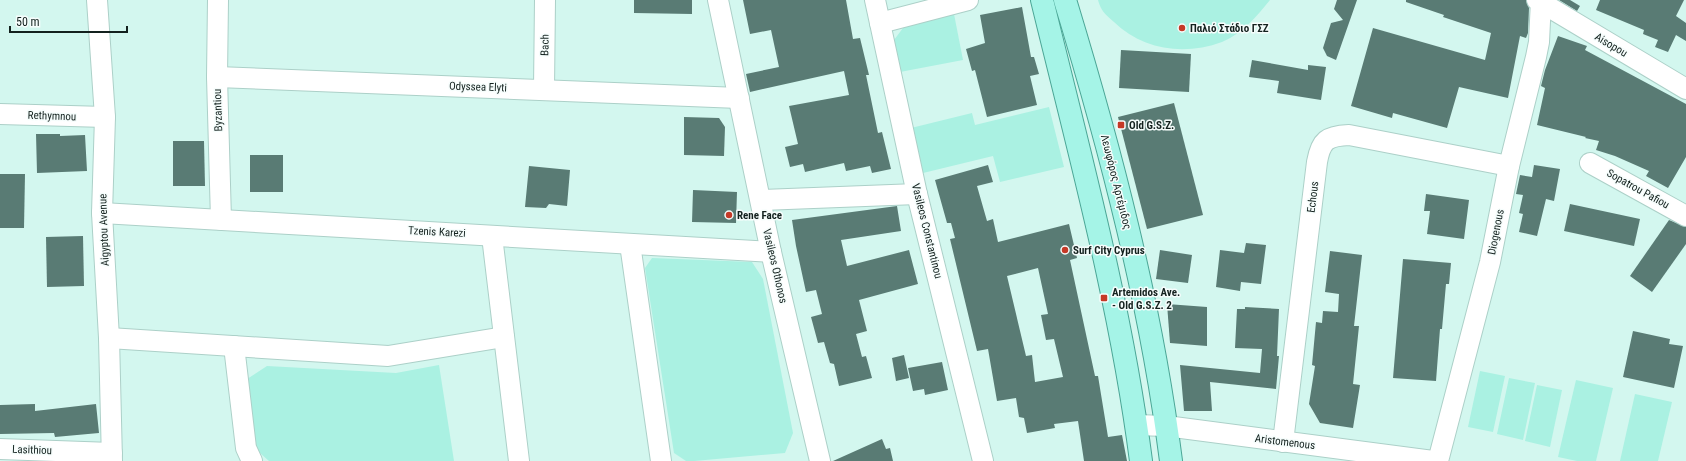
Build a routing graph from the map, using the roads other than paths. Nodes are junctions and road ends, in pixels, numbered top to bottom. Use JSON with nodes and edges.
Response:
{"nodes":[{"id":1,"x":97,"y":0,"type":"edge"},
{"id":2,"x":218,"y":0,"type":"edge"},
{"id":3,"x":546,"y":0,"type":"edge"},
{"id":4,"x":718,"y":0,"type":"edge"},
{"id":5,"x":875,"y":0,"type":"edge"},
{"id":6,"x":968,"y":0,"type":"edge"},
{"id":7,"x":1042,"y":0,"type":"edge"},
{"id":8,"x":1065,"y":0,"type":"edge"},
{"id":9,"x":1540,"y":1,"type":"edge"},
{"id":10,"x":880,"y":23,"type":"junction"},
{"id":11,"x":217,"y":77,"type":"junction"},
{"id":12,"x":544,"y":89,"type":"junction"},
{"id":13,"x":1686,"y":89,"type":"edge"},
{"id":14,"x":739,"y":98,"type":"junction"},
{"id":15,"x":0,"y":114,"type":"edge"},
{"id":16,"x":105,"y":117,"type":"junction"},
{"id":17,"x":1590,"y":163,"type":"dead end"},
{"id":18,"x":1509,"y":166,"type":"junction"},
{"id":19,"x":917,"y":194,"type":"junction"},
{"id":20,"x":761,"y":200,"type":"junction"},
{"id":21,"x":102,"y":213,"type":"junction"},
{"id":22,"x":1686,"y":216,"type":"edge"},
{"id":23,"x":221,"y":220,"type":"junction"},
{"id":24,"x":492,"y":236,"type":"junction"},
{"id":25,"x":630,"y":244,"type":"junction"},
{"id":26,"x":771,"y":252,"type":"junction"},
{"id":27,"x":504,"y":337,"type":"junction"},
{"id":28,"x":109,"y":338,"type":"junction"},
{"id":29,"x":234,"y":346,"type":"junction"},
{"id":30,"x":1136,"y":425,"type":"junction"},
{"id":31,"x":1166,"y":426,"type":"junction"},
{"id":32,"x":1283,"y":442,"type":"junction"},
{"id":33,"x":0,"y":449,"type":"edge"},
{"id":34,"x":112,"y":457,"type":"edge"},
{"id":35,"x":252,"y":461,"type":"edge"},
{"id":36,"x":519,"y":461,"type":"edge"},
{"id":37,"x":661,"y":461,"type":"edge"},
{"id":38,"x":820,"y":461,"type":"edge"},
{"id":39,"x":983,"y":461,"type":"edge"},
{"id":40,"x":1141,"y":461,"type":"edge"},
{"id":41,"x":1171,"y":461,"type":"edge"},
{"id":42,"x":1433,"y":461,"type":"edge"},
{"id":43,"x":1438,"y":461,"type":"edge"}],
"edges":[{"from":1,"to":16,"type":"street","name":"Aigyptou Avenue"},
{"from":2,"to":11,"type":"street","name":"Byzantiou"},
{"from":3,"to":12,"type":"street","name":"Bach"},
{"from":4,"to":14,"type":"street","name":"Vasileos Othonos"},
{"from":5,"to":10,"type":"street","name":"Vasileos Constantinou"},
{"from":6,"to":10,"type":"street"},
{"from":7,"to":30,"type":"main road"},
{"from":8,"to":31,"type":"main road","name":"Λεωφόρος Αρτέμιδος"},
{"from":9,"to":13,"type":"street","name":"Aisopou"},
{"from":9,"to":18,"type":"street","name":"Diogenous"},
{"from":10,"to":19,"type":"street","name":"Vasileos Constantinou"},
{"from":11,"to":12,"type":"street","name":"Odyssea Elyti"},
{"from":11,"to":23,"type":"street","name":"Byzantiou"},
{"from":12,"to":14,"type":"street","name":"Odyssea Elyti"},
{"from":14,"to":20,"type":"street","name":"Vasileos Othonos"},
{"from":15,"to":16,"type":"street","name":"Rethymnou"},
{"from":16,"to":21,"type":"street","name":"Aigyptou Avenue"},
{"from":17,"to":22,"type":"street","name":"Sopatrou Pafiou"},
{"from":18,"to":32,"type":"street","name":"Echous"},
{"from":18,"to":43,"type":"street","name":"Diogenous"},
{"from":19,"to":20,"type":"street"},
{"from":19,"to":39,"type":"street","name":"Vasileos Constantinou"},
{"from":20,"to":26,"type":"street","name":"Vasileos Othonos"},
{"from":21,"to":23,"type":"street","name":"Tzenis Karezi"},
{"from":21,"to":28,"type":"street","name":"Aigyptou Avenue"},
{"from":23,"to":24,"type":"street","name":"Tzenis Karezi"},
{"from":24,"to":25,"type":"street","name":"Tzenis Karezi"},
{"from":24,"to":27,"type":"street"},
{"from":25,"to":26,"type":"street","name":"Tzenis Karezi"},
{"from":25,"to":37,"type":"street"},
{"from":26,"to":38,"type":"street","name":"Vasileos Othonos"},
{"from":27,"to":29,"type":"street"},
{"from":27,"to":36,"type":"street"},
{"from":28,"to":29,"type":"street"},
{"from":28,"to":34,"type":"street","name":"Aigyptou Avenue"},
{"from":29,"to":35,"type":"street"},
{"from":30,"to":31,"type":"street","name":"Aristomenous"},
{"from":30,"to":40,"type":"main road"},
{"from":31,"to":32,"type":"street","name":"Aristomenous"},
{"from":31,"to":41,"type":"main road","name":"Λεωφόρος Αρτέμιδος"},
{"from":32,"to":42,"type":"street","name":"Aristomenous"},
{"from":33,"to":34,"type":"street","name":"Lasithiou"}]}
